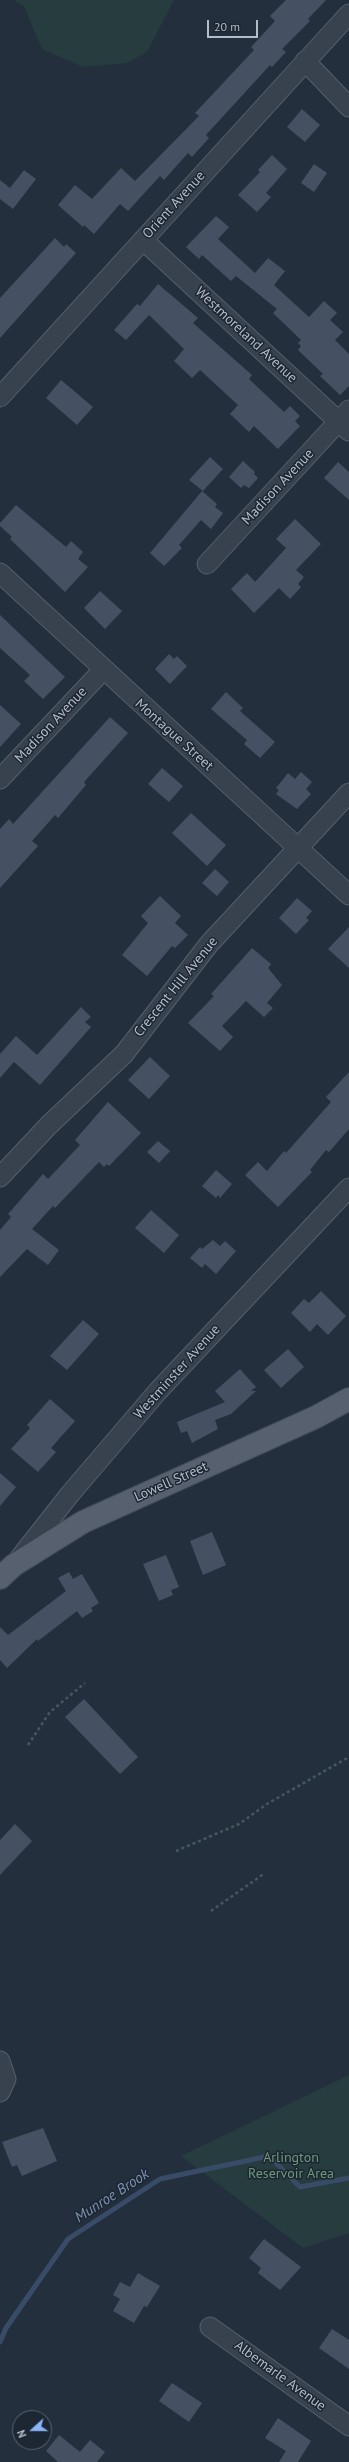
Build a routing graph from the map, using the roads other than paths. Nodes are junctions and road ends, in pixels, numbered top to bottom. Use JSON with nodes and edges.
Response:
{"nodes":[{"id":1,"x":349,"y":14,"type":"edge"},
{"id":2,"x":305,"y":61,"type":"junction"},
{"id":3,"x":349,"y":107,"type":"edge"},
{"id":4,"x":143,"y":240,"type":"junction"},
{"id":5,"x":0,"y":397,"type":"edge"},
{"id":6,"x":346,"y":420,"type":"edge"},
{"id":7,"x":207,"y":564,"type":"dead end"},
{"id":8,"x":0,"y":573,"type":"edge"},
{"id":9,"x":103,"y":670,"type":"junction"},
{"id":10,"x":0,"y":779,"type":"edge"},
{"id":11,"x":349,"y":793,"type":"edge"},
{"id":12,"x":298,"y":848,"type":"junction"},
{"id":13,"x":349,"y":895,"type":"edge"},
{"id":14,"x":0,"y":1177,"type":"edge"},
{"id":15,"x":349,"y":1188,"type":"edge"},
{"id":16,"x":349,"y":1399,"type":"edge"},
{"id":17,"x":7,"y":1572,"type":"edge"},
{"id":18,"x":0,"y":2061,"type":"edge"},
{"id":19,"x":0,"y":2092,"type":"edge"},
{"id":20,"x":210,"y":2327,"type":"dead end"},
{"id":21,"x":349,"y":2426,"type":"edge"}],
"edges":[{"from":1,"to":2,"type":"street","name":"Orient Avenue"},
{"from":2,"to":3,"type":"street"},
{"from":2,"to":4,"type":"street","name":"Orient Avenue"},
{"from":4,"to":5,"type":"street","name":"Orient Avenue"},
{"from":4,"to":6,"type":"street","name":"Westmoreland Avenue"},
{"from":6,"to":7,"type":"street","name":"Madison Avenue"},
{"from":8,"to":9,"type":"street","name":"Montague Street"},
{"from":9,"to":10,"type":"street","name":"Madison Avenue"},
{"from":9,"to":12,"type":"street","name":"Montague Street"},
{"from":11,"to":12,"type":"street","name":"Crescent Hill Avenue"},
{"from":12,"to":13,"type":"street","name":"Montague Street"},
{"from":12,"to":14,"type":"street","name":"Crescent Hill Avenue"},
{"from":15,"to":17,"type":"street","name":"Westminster Avenue"},
{"from":16,"to":17,"type":"main road","name":"Lowell Street"},
{"from":18,"to":19,"type":"street"},
{"from":20,"to":21,"type":"street","name":"Albemarle Avenue"}]}
